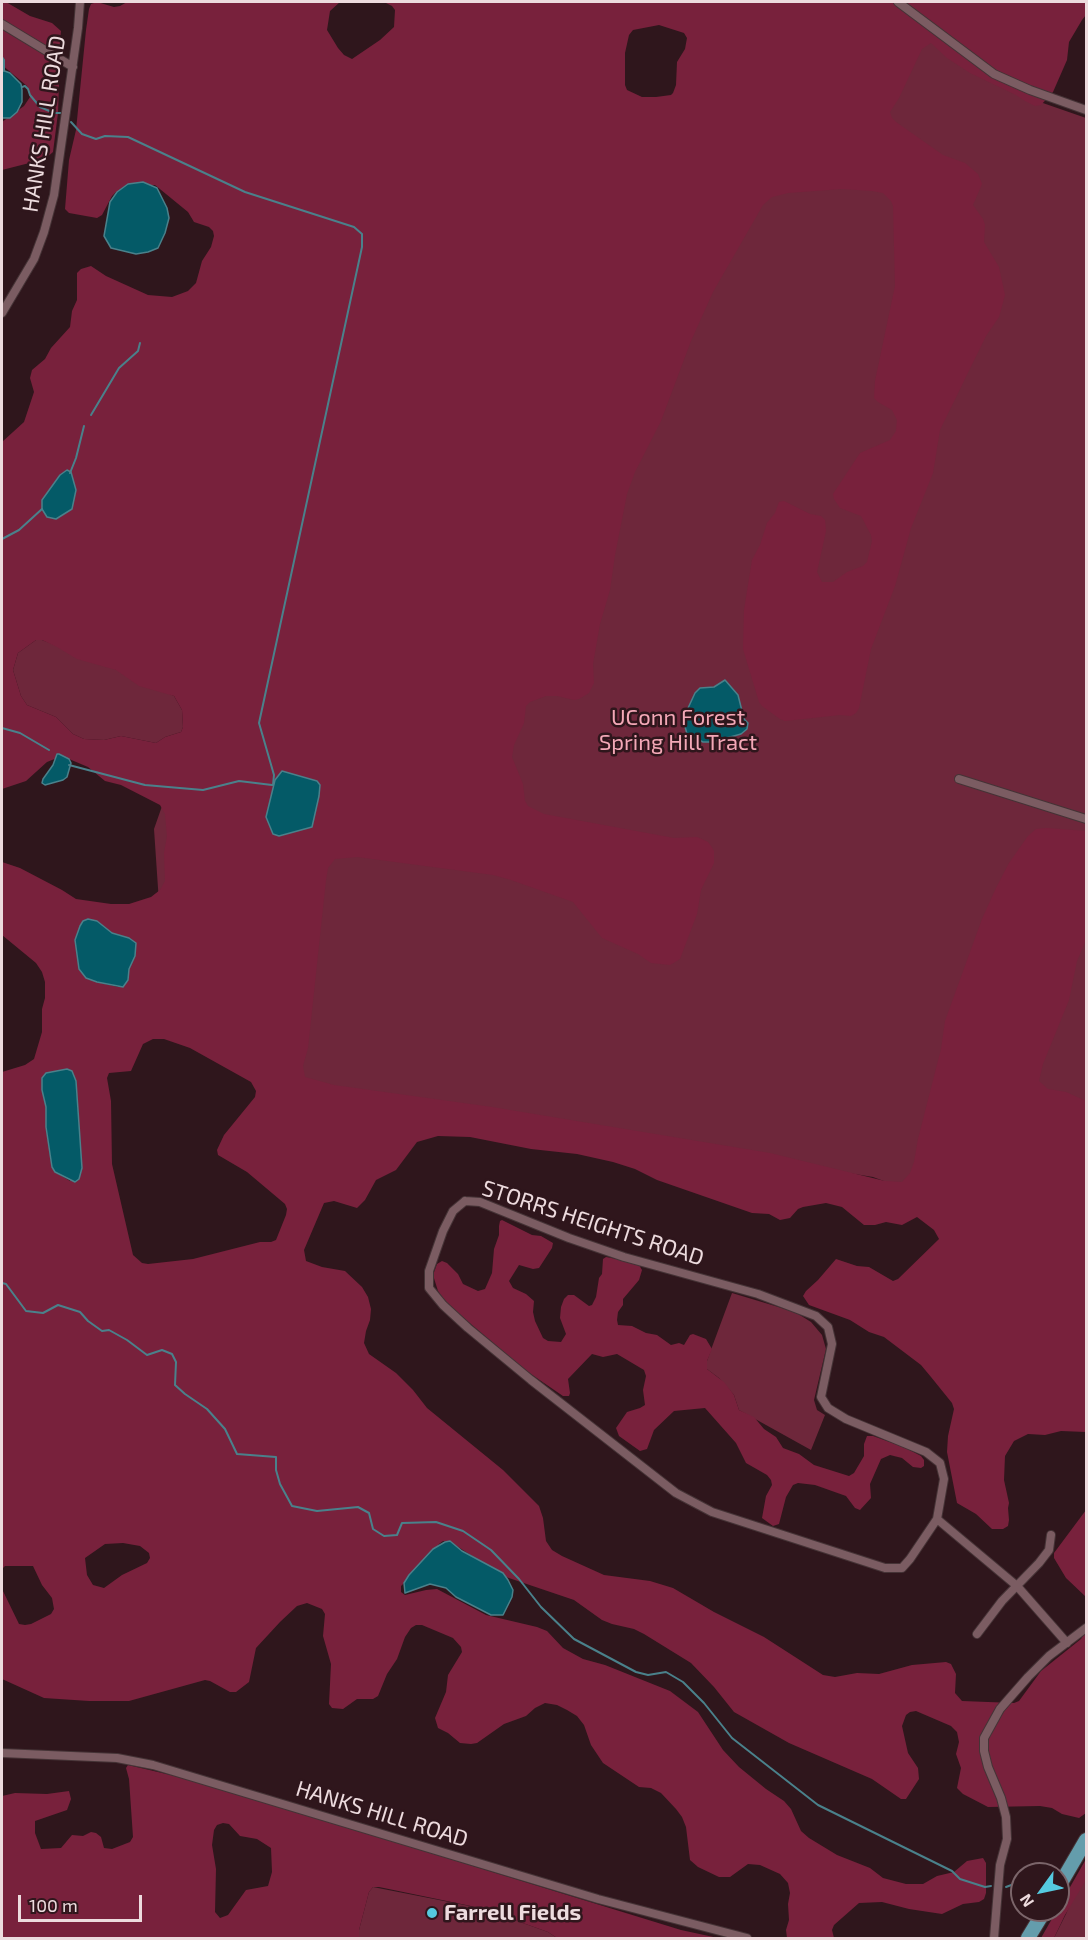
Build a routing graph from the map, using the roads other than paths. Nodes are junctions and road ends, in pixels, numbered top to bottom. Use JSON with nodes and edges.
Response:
{"nodes":[{"id":1,"x":80,"y":2,"type":"edge"},
{"id":2,"x":898,"y":2,"type":"edge"},
{"id":3,"x":2,"y":24,"type":"edge"},
{"id":4,"x":73,"y":67,"type":"junction"},
{"id":5,"x":1086,"y":110,"type":"edge"},
{"id":6,"x":2,"y":313,"type":"edge"},
{"id":7,"x":959,"y":779,"type":"dead end"},
{"id":8,"x":1086,"y":819,"type":"edge"},
{"id":9,"x":937,"y":1519,"type":"junction"},
{"id":10,"x":1051,"y":1535,"type":"dead end"},
{"id":11,"x":1017,"y":1586,"type":"junction"},
{"id":12,"x":1086,"y":1628,"type":"edge"},
{"id":13,"x":977,"y":1634,"type":"dead end"},
{"id":14,"x":1067,"y":1643,"type":"junction"},
{"id":15,"x":2,"y":1753,"type":"edge"},
{"id":16,"x":1086,"y":1840,"type":"edge"},
{"id":17,"x":1070,"y":1867,"type":"edge"},
{"id":18,"x":1038,"y":1922,"type":"edge"},
{"id":19,"x":747,"y":1938,"type":"edge"},
{"id":20,"x":994,"y":1938,"type":"edge"},
{"id":21,"x":1028,"y":1938,"type":"edge"}],
"edges":[{"from":1,"to":4,"type":"street","name":"HANKS HILL ROAD"},
{"from":2,"to":5,"type":"street"},
{"from":3,"to":4,"type":"street"},
{"from":4,"to":6,"type":"street","name":"HANKS HILL ROAD"},
{"from":7,"to":8,"type":"street"},
{"from":9,"to":9,"type":"street","name":"STORRS HEIGHTS ROAD"},
{"from":9,"to":11,"type":"street"},
{"from":10,"to":11,"type":"street"},
{"from":11,"to":13,"type":"street"},
{"from":11,"to":14,"type":"street"},
{"from":12,"to":14,"type":"street"},
{"from":14,"to":20,"type":"street"},
{"from":15,"to":19,"type":"street","name":"HANKS HILL ROAD"},
{"from":16,"to":17,"type":"main road"},
{"from":18,"to":21,"type":"main road"}]}
